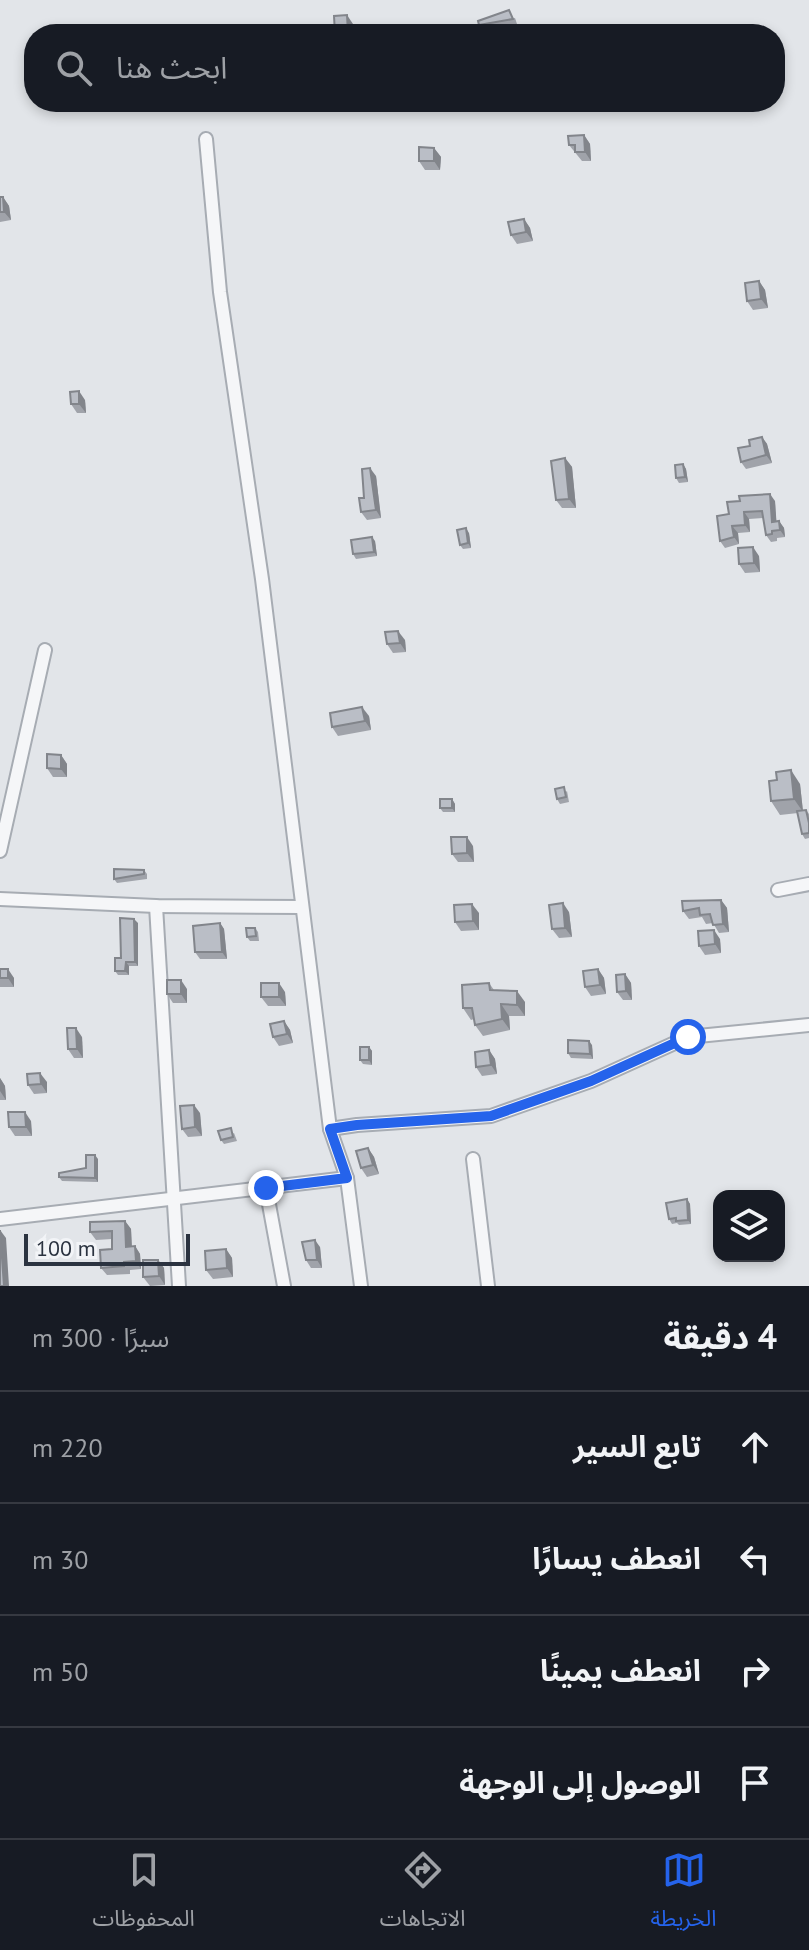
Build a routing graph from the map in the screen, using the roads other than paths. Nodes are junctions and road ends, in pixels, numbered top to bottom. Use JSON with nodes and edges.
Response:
{"nodes":[{"id":1,"x":206,"y":139,"type":"dead end"},
{"id":2,"x":45,"y":650,"type":"dead end"},
{"id":3,"x":0,"y":851,"type":"edge"},
{"id":4,"x":809,"y":884,"type":"edge"},
{"id":5,"x":778,"y":890,"type":"dead end"},
{"id":6,"x":0,"y":899,"type":"edge"},
{"id":7,"x":156,"y":906,"type":"junction"},
{"id":8,"x":302,"y":907,"type":"junction"},
{"id":9,"x":809,"y":1025,"type":"edge"},
{"id":10,"x":330,"y":1129,"type":"junction"},
{"id":11,"x":473,"y":1159,"type":"dead end"},
{"id":12,"x":347,"y":1178,"type":"junction"},
{"id":13,"x":266,"y":1188,"type":"junction"},
{"id":14,"x":176,"y":1198,"type":"junction"},
{"id":15,"x":0,"y":1219,"type":"edge"},
{"id":16,"x":179,"y":1286,"type":"edge"},
{"id":17,"x":284,"y":1286,"type":"edge"},
{"id":18,"x":361,"y":1286,"type":"edge"},
{"id":19,"x":488,"y":1286,"type":"edge"}],
"edges":[{"from":1,"to":8,"type":"street"},
{"from":2,"to":3,"type":"street"},
{"from":4,"to":5,"type":"street"},
{"from":6,"to":7,"type":"street"},
{"from":7,"to":8,"type":"street"},
{"from":7,"to":14,"type":"street"},
{"from":8,"to":10,"type":"street"},
{"from":9,"to":10,"type":"street"},
{"from":10,"to":12,"type":"street"},
{"from":11,"to":19,"type":"street"},
{"from":12,"to":13,"type":"street"},
{"from":12,"to":18,"type":"street"},
{"from":13,"to":14,"type":"street"},
{"from":13,"to":17,"type":"street"},
{"from":14,"to":15,"type":"street"},
{"from":14,"to":16,"type":"street"}]}
